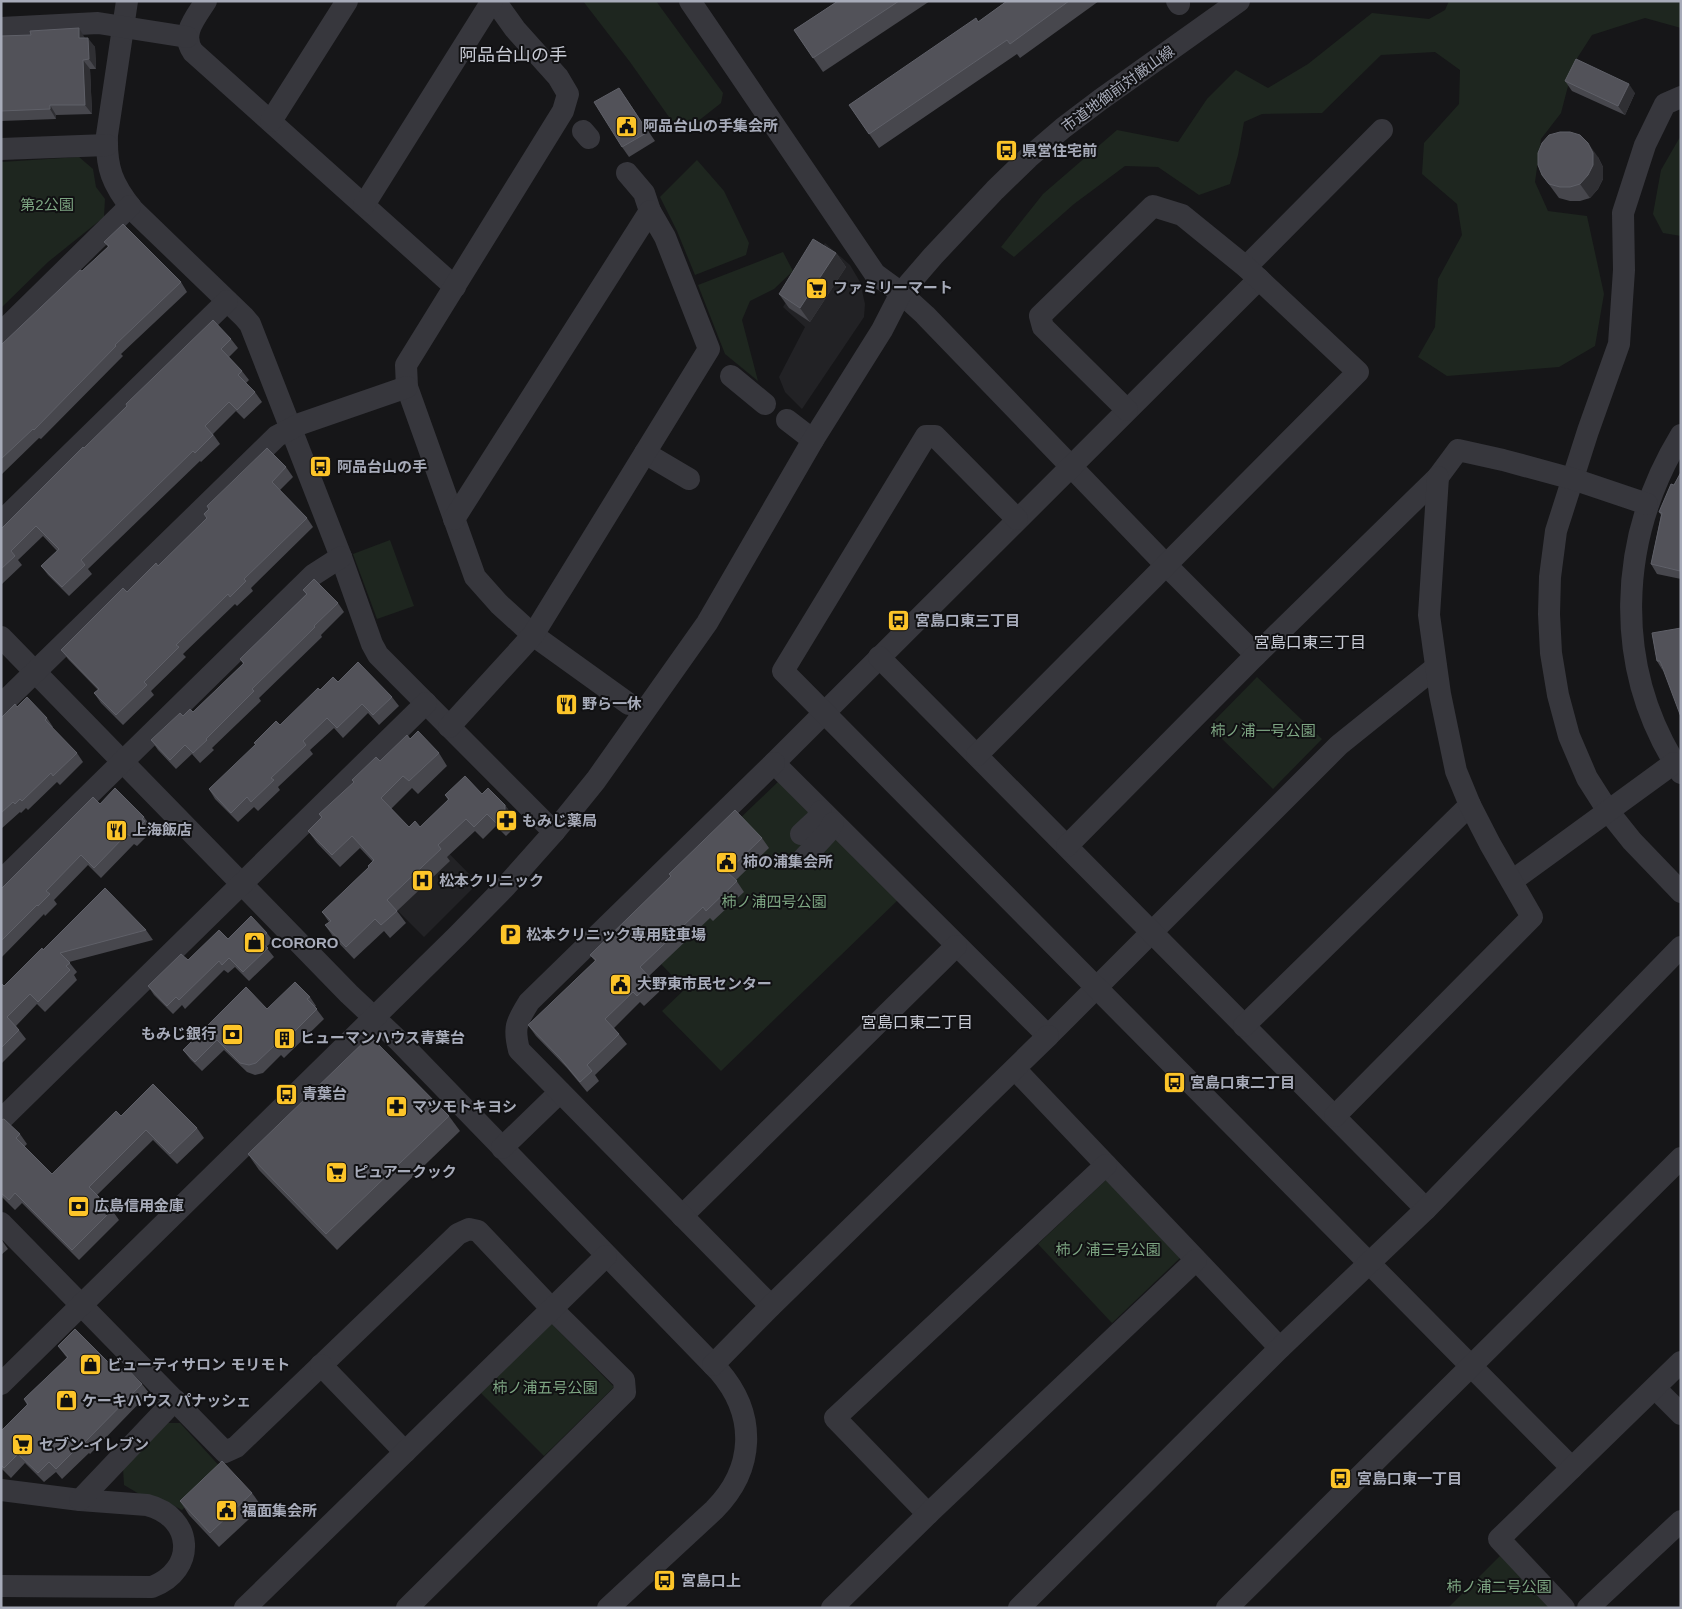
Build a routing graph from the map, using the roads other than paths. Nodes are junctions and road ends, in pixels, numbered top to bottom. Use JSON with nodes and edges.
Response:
{"nodes":[{"id":1,"x":127,"y":1,"type":"edge"},
{"id":2,"x":206,"y":1,"type":"edge"},
{"id":3,"x":346,"y":1,"type":"edge"},
{"id":4,"x":494,"y":1,"type":"edge"},
{"id":5,"x":690,"y":1,"type":"edge"},
{"id":6,"x":1239,"y":1,"type":"edge"},
{"id":7,"x":123,"y":26,"type":"junction"},
{"id":8,"x":1,"y":28,"type":"edge"},
{"id":9,"x":187,"y":37,"type":"junction"},
{"id":10,"x":1681,"y":97,"type":"edge"},
{"id":11,"x":271,"y":121,"type":"junction"},
{"id":12,"x":1382,"y":130,"type":"dead end"},
{"id":13,"x":107,"y":145,"type":"junction"},
{"id":14,"x":1,"y":149,"type":"edge"},
{"id":15,"x":627,"y":173,"type":"dead end"},
{"id":16,"x":649,"y":195,"type":"junction"},
{"id":17,"x":364,"y":205,"type":"junction"},
{"id":18,"x":130,"y":206,"type":"junction"},
{"id":19,"x":1252,"y":273,"type":"junction"},
{"id":20,"x":455,"y":287,"type":"junction"},
{"id":21,"x":901,"y":294,"type":"junction"},
{"id":22,"x":228,"y":301,"type":"junction"},
{"id":23,"x":1,"y":333,"type":"edge"},
{"id":24,"x":719,"y":363,"type":"junction"},
{"id":25,"x":407,"y":387,"type":"junction"},
{"id":26,"x":765,"y":404,"type":"dead end"},
{"id":27,"x":1127,"y":410,"type":"junction"},
{"id":28,"x":787,"y":420,"type":"dead end"},
{"id":29,"x":291,"y":428,"type":"junction"},
{"id":30,"x":1681,"y":435,"type":"edge"},
{"id":31,"x":813,"y":440,"type":"junction"},
{"id":32,"x":645,"y":453,"type":"junction"},
{"id":33,"x":1071,"y":466,"type":"junction"},
{"id":34,"x":1438,"y":477,"type":"junction"},
{"id":35,"x":689,"y":479,"type":"dead end"},
{"id":36,"x":1573,"y":479,"type":"junction"},
{"id":37,"x":1647,"y":504,"type":"junction"},
{"id":38,"x":454,"y":519,"type":"junction"},
{"id":39,"x":1018,"y":519,"type":"junction"},
{"id":40,"x":1,"y":522,"type":"edge"},
{"id":41,"x":341,"y":557,"type":"junction"},
{"id":42,"x":1166,"y":565,"type":"junction"},
{"id":43,"x":533,"y":635,"type":"junction"},
{"id":44,"x":1,"y":637,"type":"edge"},
{"id":45,"x":1256,"y":655,"type":"junction"},
{"id":46,"x":879,"y":657,"type":"junction"},
{"id":47,"x":1436,"y":667,"type":"junction"},
{"id":48,"x":35,"y":672,"type":"junction"},
{"id":49,"x":426,"y":703,"type":"junction"},
{"id":50,"x":629,"y":704,"type":"dead end"},
{"id":51,"x":1,"y":705,"type":"edge"},
{"id":52,"x":824,"y":712,"type":"junction"},
{"id":53,"x":449,"y":727,"type":"junction"},
{"id":54,"x":976,"y":755,"type":"junction"},
{"id":55,"x":123,"y":762,"type":"junction"},
{"id":56,"x":774,"y":763,"type":"junction"},
{"id":57,"x":1677,"y":768,"type":"edge"},
{"id":58,"x":1470,"y":805,"type":"junction"},
{"id":59,"x":1608,"y":811,"type":"junction"},
{"id":60,"x":827,"y":817,"type":"junction"},
{"id":61,"x":554,"y":832,"type":"junction"},
{"id":62,"x":802,"y":834,"type":"dead end"},
{"id":63,"x":1067,"y":846,"type":"junction"},
{"id":64,"x":803,"y":859,"type":"dead end"},
{"id":65,"x":1,"y":881,"type":"edge"},
{"id":66,"x":1512,"y":881,"type":"junction"},
{"id":67,"x":242,"y":884,"type":"junction"},
{"id":68,"x":1681,"y":892,"type":"edge"},
{"id":69,"x":1152,"y":932,"type":"junction"},
{"id":70,"x":956,"y":946,"type":"junction"},
{"id":71,"x":1681,"y":947,"type":"edge"},
{"id":72,"x":1098,"y":988,"type":"junction"},
{"id":73,"x":375,"y":1017,"type":"junction"},
{"id":74,"x":1244,"y":1026,"type":"junction"},
{"id":75,"x":1048,"y":1036,"type":"junction"},
{"id":76,"x":1015,"y":1069,"type":"junction"},
{"id":77,"x":560,"y":1092,"type":"junction"},
{"id":78,"x":1335,"y":1116,"type":"junction"},
{"id":79,"x":1,"y":1120,"type":"edge"},
{"id":80,"x":502,"y":1148,"type":"junction"},
{"id":81,"x":1681,"y":1158,"type":"edge"},
{"id":82,"x":1106,"y":1165,"type":"junction"},
{"id":83,"x":1426,"y":1209,"type":"junction"},
{"id":84,"x":682,"y":1216,"type":"junction"},
{"id":85,"x":1,"y":1223,"type":"edge"},
{"id":86,"x":606,"y":1256,"type":"junction"},
{"id":87,"x":1196,"y":1260,"type":"junction"},
{"id":88,"x":1369,"y":1263,"type":"junction"},
{"id":89,"x":81,"y":1305,"type":"junction"},
{"id":90,"x":771,"y":1306,"type":"junction"},
{"id":91,"x":552,"y":1309,"type":"junction"},
{"id":92,"x":1280,"y":1348,"type":"junction"},
{"id":93,"x":1681,"y":1362,"type":"edge"},
{"id":94,"x":321,"y":1365,"type":"junction"},
{"id":95,"x":713,"y":1365,"type":"junction"},
{"id":96,"x":1471,"y":1366,"type":"junction"},
{"id":97,"x":1,"y":1384,"type":"edge"},
{"id":98,"x":1655,"y":1388,"type":"junction"},
{"id":99,"x":175,"y":1400,"type":"junction"},
{"id":100,"x":1681,"y":1414,"type":"edge"},
{"id":101,"x":405,"y":1452,"type":"junction"},
{"id":102,"x":1572,"y":1468,"type":"junction"},
{"id":103,"x":1,"y":1490,"type":"edge"},
{"id":104,"x":80,"y":1500,"type":"junction"},
{"id":105,"x":928,"y":1514,"type":"junction"},
{"id":106,"x":1681,"y":1521,"type":"edge"},
{"id":107,"x":1,"y":1586,"type":"edge"},
{"id":108,"x":246,"y":1608,"type":"edge"},
{"id":109,"x":407,"y":1608,"type":"edge"},
{"id":110,"x":608,"y":1608,"type":"edge"},
{"id":111,"x":832,"y":1608,"type":"edge"},
{"id":112,"x":1020,"y":1608,"type":"edge"},
{"id":113,"x":1227,"y":1608,"type":"edge"},
{"id":114,"x":1564,"y":1608,"type":"edge"},
{"id":115,"x":1588,"y":1608,"type":"edge"}],
"edges":[{"from":1,"to":7,"type":"street"},
{"from":2,"to":9,"type":"street"},
{"from":3,"to":11,"type":"street"},
{"from":4,"to":17,"type":"street"},
{"from":4,"to":20,"type":"street"},
{"from":5,"to":21,"type":"street"},
{"from":6,"to":21,"type":"street","name":"市道地御前対厳山線"},
{"from":7,"to":8,"type":"street"},
{"from":7,"to":9,"type":"street"},
{"from":7,"to":13,"type":"street"},
{"from":9,"to":11,"type":"street"},
{"from":10,"to":36,"type":"street"},
{"from":11,"to":17,"type":"street"},
{"from":12,"to":19,"type":"street"},
{"from":13,"to":14,"type":"street"},
{"from":13,"to":18,"type":"street"},
{"from":15,"to":16,"type":"street"},
{"from":16,"to":24,"type":"street"},
{"from":16,"to":38,"type":"street"},
{"from":17,"to":20,"type":"street"},
{"from":18,"to":22,"type":"street"},
{"from":18,"to":23,"type":"street"},
{"from":19,"to":27,"type":"street"},
{"from":19,"to":27,"type":"street"},
{"from":19,"to":42,"type":"street"},
{"from":20,"to":25,"type":"street"},
{"from":21,"to":31,"type":"street","name":"市道地御前対厳山線"},
{"from":21,"to":33,"type":"street"},
{"from":22,"to":29,"type":"street"},
{"from":22,"to":40,"type":"street"},
{"from":24,"to":26,"type":"street"},
{"from":24,"to":32,"type":"street"},
{"from":25,"to":29,"type":"street"},
{"from":25,"to":38,"type":"street"},
{"from":27,"to":33,"type":"street"},
{"from":28,"to":31,"type":"street"},
{"from":29,"to":41,"type":"street"},
{"from":29,"to":48,"type":"street"},
{"from":30,"to":37,"type":"street"},
{"from":31,"to":61,"type":"street","name":"市道地御前対厳山線"},
{"from":32,"to":35,"type":"street"},
{"from":32,"to":43,"type":"street"},
{"from":33,"to":39,"type":"street"},
{"from":33,"to":42,"type":"street"},
{"from":34,"to":36,"type":"street"},
{"from":34,"to":45,"type":"street"},
{"from":34,"to":47,"type":"street"},
{"from":36,"to":37,"type":"street"},
{"from":36,"to":59,"type":"street"},
{"from":37,"to":57,"type":"street"},
{"from":38,"to":43,"type":"street"},
{"from":39,"to":46,"type":"street"},
{"from":39,"to":52,"type":"street"},
{"from":41,"to":49,"type":"street"},
{"from":41,"to":55,"type":"street"},
{"from":42,"to":45,"type":"street"},
{"from":42,"to":54,"type":"street"},
{"from":43,"to":50,"type":"street"},
{"from":43,"to":53,"type":"street"},
{"from":44,"to":48,"type":"street"},
{"from":45,"to":63,"type":"street"},
{"from":46,"to":52,"type":"street"},
{"from":46,"to":54,"type":"street"},
{"from":47,"to":58,"type":"street"},
{"from":47,"to":69,"type":"street"},
{"from":48,"to":51,"type":"street"},
{"from":48,"to":55,"type":"street"},
{"from":49,"to":53,"type":"street"},
{"from":49,"to":67,"type":"street"},
{"from":52,"to":56,"type":"street"},
{"from":52,"to":72,"type":"street"},
{"from":53,"to":61,"type":"street"},
{"from":54,"to":63,"type":"street"},
{"from":55,"to":65,"type":"street"},
{"from":55,"to":67,"type":"street"},
{"from":56,"to":60,"type":"street"},
{"from":56,"to":77,"type":"street"},
{"from":57,"to":59,"type":"street"},
{"from":58,"to":66,"type":"street"},
{"from":58,"to":74,"type":"street"},
{"from":59,"to":66,"type":"street"},
{"from":59,"to":68,"type":"street"},
{"from":60,"to":62,"type":"street"},
{"from":60,"to":64,"type":"street"},
{"from":60,"to":70,"type":"street"},
{"from":61,"to":73,"type":"street","name":"市道地御前対厳山線"},
{"from":63,"to":69,"type":"street"},
{"from":66,"to":78,"type":"street"},
{"from":67,"to":73,"type":"street"},
{"from":67,"to":79,"type":"street"},
{"from":69,"to":72,"type":"street"},
{"from":69,"to":74,"type":"street"},
{"from":70,"to":75,"type":"street"},
{"from":70,"to":84,"type":"street"},
{"from":71,"to":83,"type":"street"},
{"from":72,"to":75,"type":"street"},
{"from":72,"to":88,"type":"street"},
{"from":73,"to":80,"type":"street"},
{"from":73,"to":89,"type":"street","name":"市道地御前対厳山線"},
{"from":74,"to":78,"type":"street"},
{"from":75,"to":76,"type":"street"},
{"from":76,"to":82,"type":"street"},
{"from":76,"to":90,"type":"street"},
{"from":77,"to":80,"type":"street"},
{"from":77,"to":84,"type":"street"},
{"from":78,"to":83,"type":"street"},
{"from":80,"to":86,"type":"street"},
{"from":81,"to":96,"type":"street"},
{"from":82,"to":87,"type":"street"},
{"from":82,"to":105,"type":"street"},
{"from":83,"to":88,"type":"street"},
{"from":84,"to":90,"type":"street"},
{"from":85,"to":89,"type":"street"},
{"from":86,"to":91,"type":"street"},
{"from":86,"to":95,"type":"street"},
{"from":87,"to":92,"type":"street"},
{"from":87,"to":105,"type":"street"},
{"from":88,"to":92,"type":"street"},
{"from":88,"to":96,"type":"street"},
{"from":89,"to":97,"type":"street","name":"市道地御前対厳山線"},
{"from":89,"to":99,"type":"street"},
{"from":90,"to":95,"type":"street"},
{"from":91,"to":94,"type":"street"},
{"from":91,"to":101,"type":"street"},
{"from":91,"to":109,"type":"street"},
{"from":92,"to":112,"type":"street"},
{"from":93,"to":98,"type":"street"},
{"from":94,"to":99,"type":"street"},
{"from":94,"to":101,"type":"street"},
{"from":95,"to":110,"type":"street"},
{"from":96,"to":102,"type":"street"},
{"from":96,"to":113,"type":"street"},
{"from":98,"to":100,"type":"street"},
{"from":98,"to":102,"type":"street"},
{"from":99,"to":104,"type":"street"},
{"from":101,"to":108,"type":"street"},
{"from":102,"to":114,"type":"street"},
{"from":103,"to":104,"type":"street"},
{"from":104,"to":107,"type":"street"},
{"from":105,"to":111,"type":"street"},
{"from":106,"to":115,"type":"street"}]}
